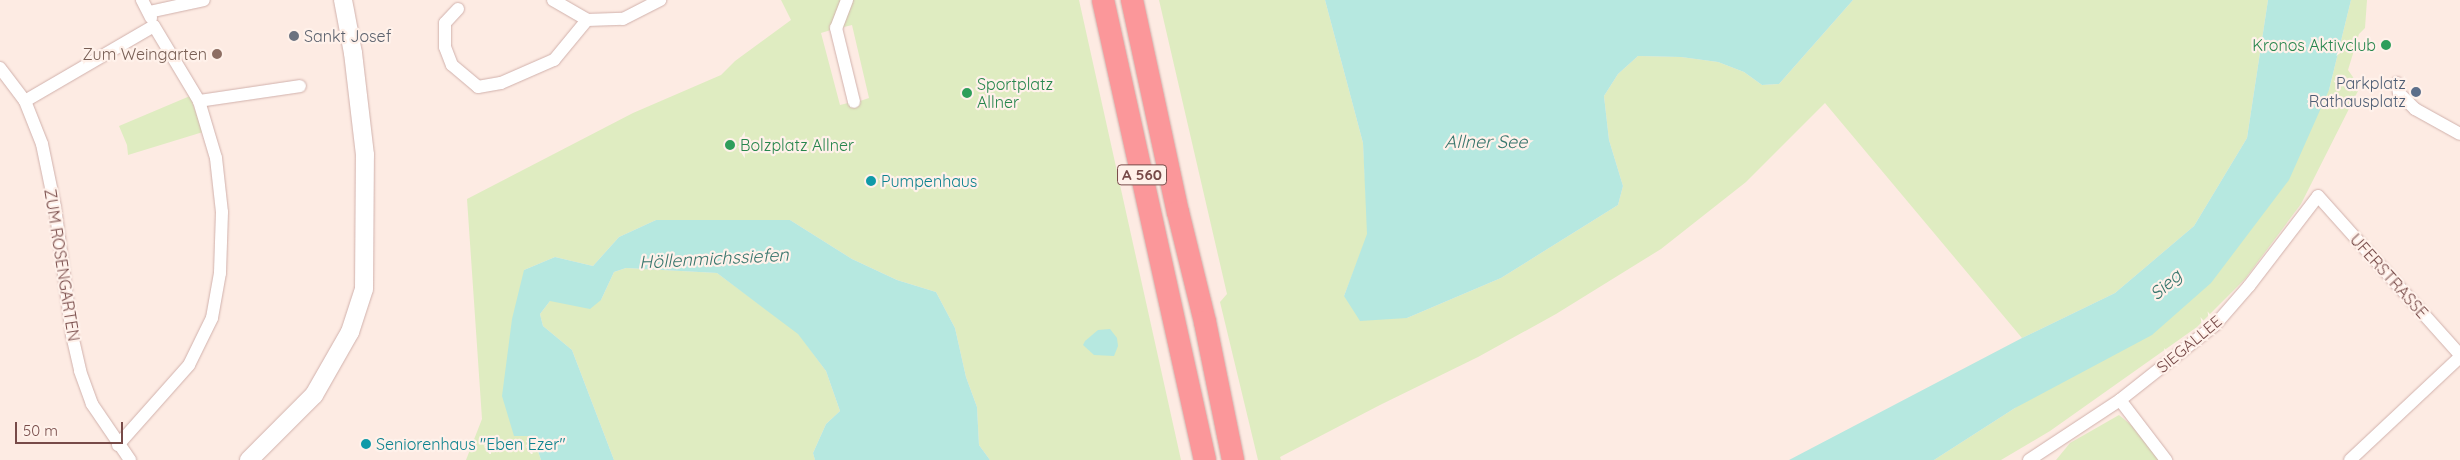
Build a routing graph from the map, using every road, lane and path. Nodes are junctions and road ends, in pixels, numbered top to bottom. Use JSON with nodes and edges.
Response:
{"nodes":[{"id":1,"x":142,"y":0,"type":"edge"},
{"id":2,"x":204,"y":0,"type":"edge"},
{"id":3,"x":343,"y":0,"type":"edge"},
{"id":4,"x":553,"y":0,"type":"edge"},
{"id":5,"x":660,"y":0,"type":"edge"},
{"id":6,"x":847,"y":0,"type":"edge"},
{"id":7,"x":1103,"y":0,"type":"edge"},
{"id":8,"x":1132,"y":0,"type":"edge"},
{"id":9,"x":458,"y":9,"type":"dead end"},
{"id":10,"x":149,"y":12,"type":"junction"},
{"id":11,"x":587,"y":20,"type":"junction"},
{"id":12,"x":154,"y":26,"type":"junction"},
{"id":13,"x":0,"y":68,"type":"edge"},
{"id":14,"x":2397,"y":83,"type":"dead end"},
{"id":15,"x":300,"y":86,"type":"dead end"},
{"id":16,"x":25,"y":101,"type":"junction"},
{"id":17,"x":199,"y":101,"type":"junction"},
{"id":18,"x":854,"y":102,"type":"dead end"},
{"id":19,"x":2460,"y":134,"type":"edge"},
{"id":20,"x":2318,"y":196,"type":"joint"},
{"id":21,"x":2460,"y":356,"type":"edge"},
{"id":22,"x":2120,"y":400,"type":"junction"},
{"id":23,"x":118,"y":445,"type":"junction"},
{"id":24,"x":130,"y":460,"type":"edge"},
{"id":25,"x":249,"y":460,"type":"edge"},
{"id":26,"x":1205,"y":460,"type":"edge"},
{"id":27,"x":1234,"y":460,"type":"edge"},
{"id":28,"x":2029,"y":460,"type":"edge"},
{"id":29,"x":2166,"y":460,"type":"edge"},
{"id":30,"x":2350,"y":460,"type":"edge"}],
"edges":[{"from":1,"to":10,"type":"street"},
{"from":2,"to":10,"type":"street"},
{"from":3,"to":25,"type":"main road"},
{"from":4,"to":11,"type":"street"},
{"from":5,"to":11,"type":"street"},
{"from":6,"to":18,"type":"street"},
{"from":7,"to":26,"type":"highway","number":"A 560"},
{"from":8,"to":27,"type":"highway","number":"A 560"},
{"from":9,"to":11,"type":"street"},
{"from":10,"to":12,"type":"street"},
{"from":12,"to":16,"type":"street"},
{"from":12,"to":17,"type":"street"},
{"from":13,"to":16,"type":"street","name":"ZUM ROSENGARTEN"},
{"from":14,"to":19,"type":"street"},
{"from":15,"to":17,"type":"street"},
{"from":16,"to":23,"type":"street","name":"ZUM ROSENGARTEN"},
{"from":17,"to":23,"type":"street"},
{"from":20,"to":21,"type":"street","name":"UFERSTRASSE"},
{"from":20,"to":22,"type":"street","name":"SIEGALLEE"},
{"from":21,"to":30,"type":"street"},
{"from":22,"to":28,"type":"street","name":"SIEGALLEE"},
{"from":22,"to":29,"type":"street"},
{"from":23,"to":24,"type":"street","name":"ZUM ROSENGARTEN"}]}
